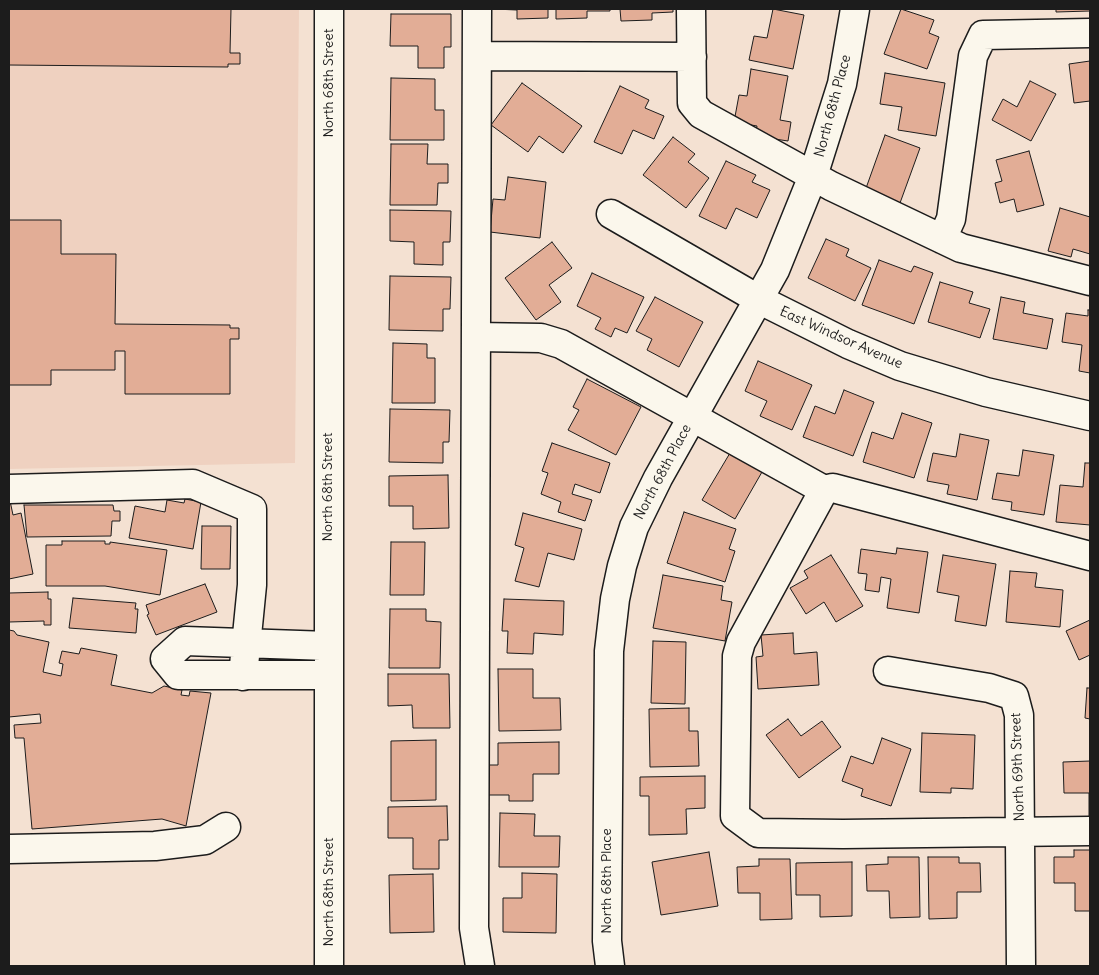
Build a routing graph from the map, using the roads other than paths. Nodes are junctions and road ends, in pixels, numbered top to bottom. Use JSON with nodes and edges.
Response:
{"nodes":[{"id":1,"x":329,"y":9,"type":"edge"},
{"id":2,"x":477,"y":9,"type":"edge"},
{"id":3,"x":691,"y":9,"type":"edge"},
{"id":4,"x":855,"y":9,"type":"edge"},
{"id":5,"x":1090,"y":33,"type":"edge"},
{"id":6,"x":477,"y":56,"type":"junction"},
{"id":7,"x":692,"y":57,"type":"junction"},
{"id":8,"x":813,"y":176,"type":"junction"},
{"id":9,"x":611,"y":214,"type":"dead end"},
{"id":10,"x":942,"y":239,"type":"junction"},
{"id":11,"x":1090,"y":281,"type":"edge"},
{"id":12,"x":758,"y":299,"type":"junction"},
{"id":13,"x":476,"y":337,"type":"junction"},
{"id":14,"x":1090,"y":416,"type":"edge"},
{"id":15,"x":692,"y":417,"type":"junction"},
{"id":16,"x":9,"y":489,"type":"edge"},
{"id":17,"x":824,"y":490,"type":"junction"},
{"id":18,"x":1090,"y":556,"type":"edge"},
{"id":19,"x":246,"y":642,"type":"junction"},
{"id":20,"x":328,"y":646,"type":"junction"},
{"id":21,"x":888,"y":671,"type":"dead end"},
{"id":22,"x":328,"y":675,"type":"junction"},
{"id":23,"x":243,"y":676,"type":"junction"},
{"id":24,"x":226,"y":827,"type":"dead end"},
{"id":25,"x":1090,"y":831,"type":"edge"},
{"id":26,"x":1020,"y":833,"type":"junction"},
{"id":27,"x":9,"y":850,"type":"edge"},
{"id":28,"x":329,"y":966,"type":"edge"},
{"id":29,"x":480,"y":966,"type":"edge"},
{"id":30,"x":610,"y":966,"type":"edge"},
{"id":31,"x":1021,"y":966,"type":"edge"}],
"edges":[{"from":1,"to":20,"type":"street","name":"North 68th Street"},
{"from":2,"to":6,"type":"street"},
{"from":3,"to":7,"type":"street"},
{"from":4,"to":8,"type":"street","name":"North 68th Place"},
{"from":5,"to":10,"type":"street"},
{"from":6,"to":7,"type":"street"},
{"from":6,"to":13,"type":"street"},
{"from":7,"to":8,"type":"street"},
{"from":8,"to":10,"type":"street"},
{"from":8,"to":12,"type":"street","name":"North 68th Place"},
{"from":9,"to":12,"type":"street","name":"East Windsor Avenue"},
{"from":10,"to":11,"type":"street"},
{"from":12,"to":14,"type":"street","name":"East Windsor Avenue"},
{"from":12,"to":15,"type":"street","name":"North 68th Place"},
{"from":13,"to":15,"type":"street"},
{"from":13,"to":29,"type":"street"},
{"from":15,"to":17,"type":"street"},
{"from":15,"to":30,"type":"street","name":"North 68th Place"},
{"from":16,"to":19,"type":"street"},
{"from":17,"to":18,"type":"street"},
{"from":17,"to":26,"type":"street"},
{"from":19,"to":20,"type":"street"},
{"from":19,"to":23,"type":"street"},
{"from":19,"to":23,"type":"street"},
{"from":20,"to":22,"type":"street","name":"North 68th Street"},
{"from":21,"to":26,"type":"street","name":"North 69th Street"},
{"from":22,"to":23,"type":"street"},
{"from":22,"to":28,"type":"street","name":"North 68th Street"},
{"from":24,"to":27,"type":"street"},
{"from":25,"to":26,"type":"street"},
{"from":26,"to":31,"type":"street","name":"North 69th Street"}]}
